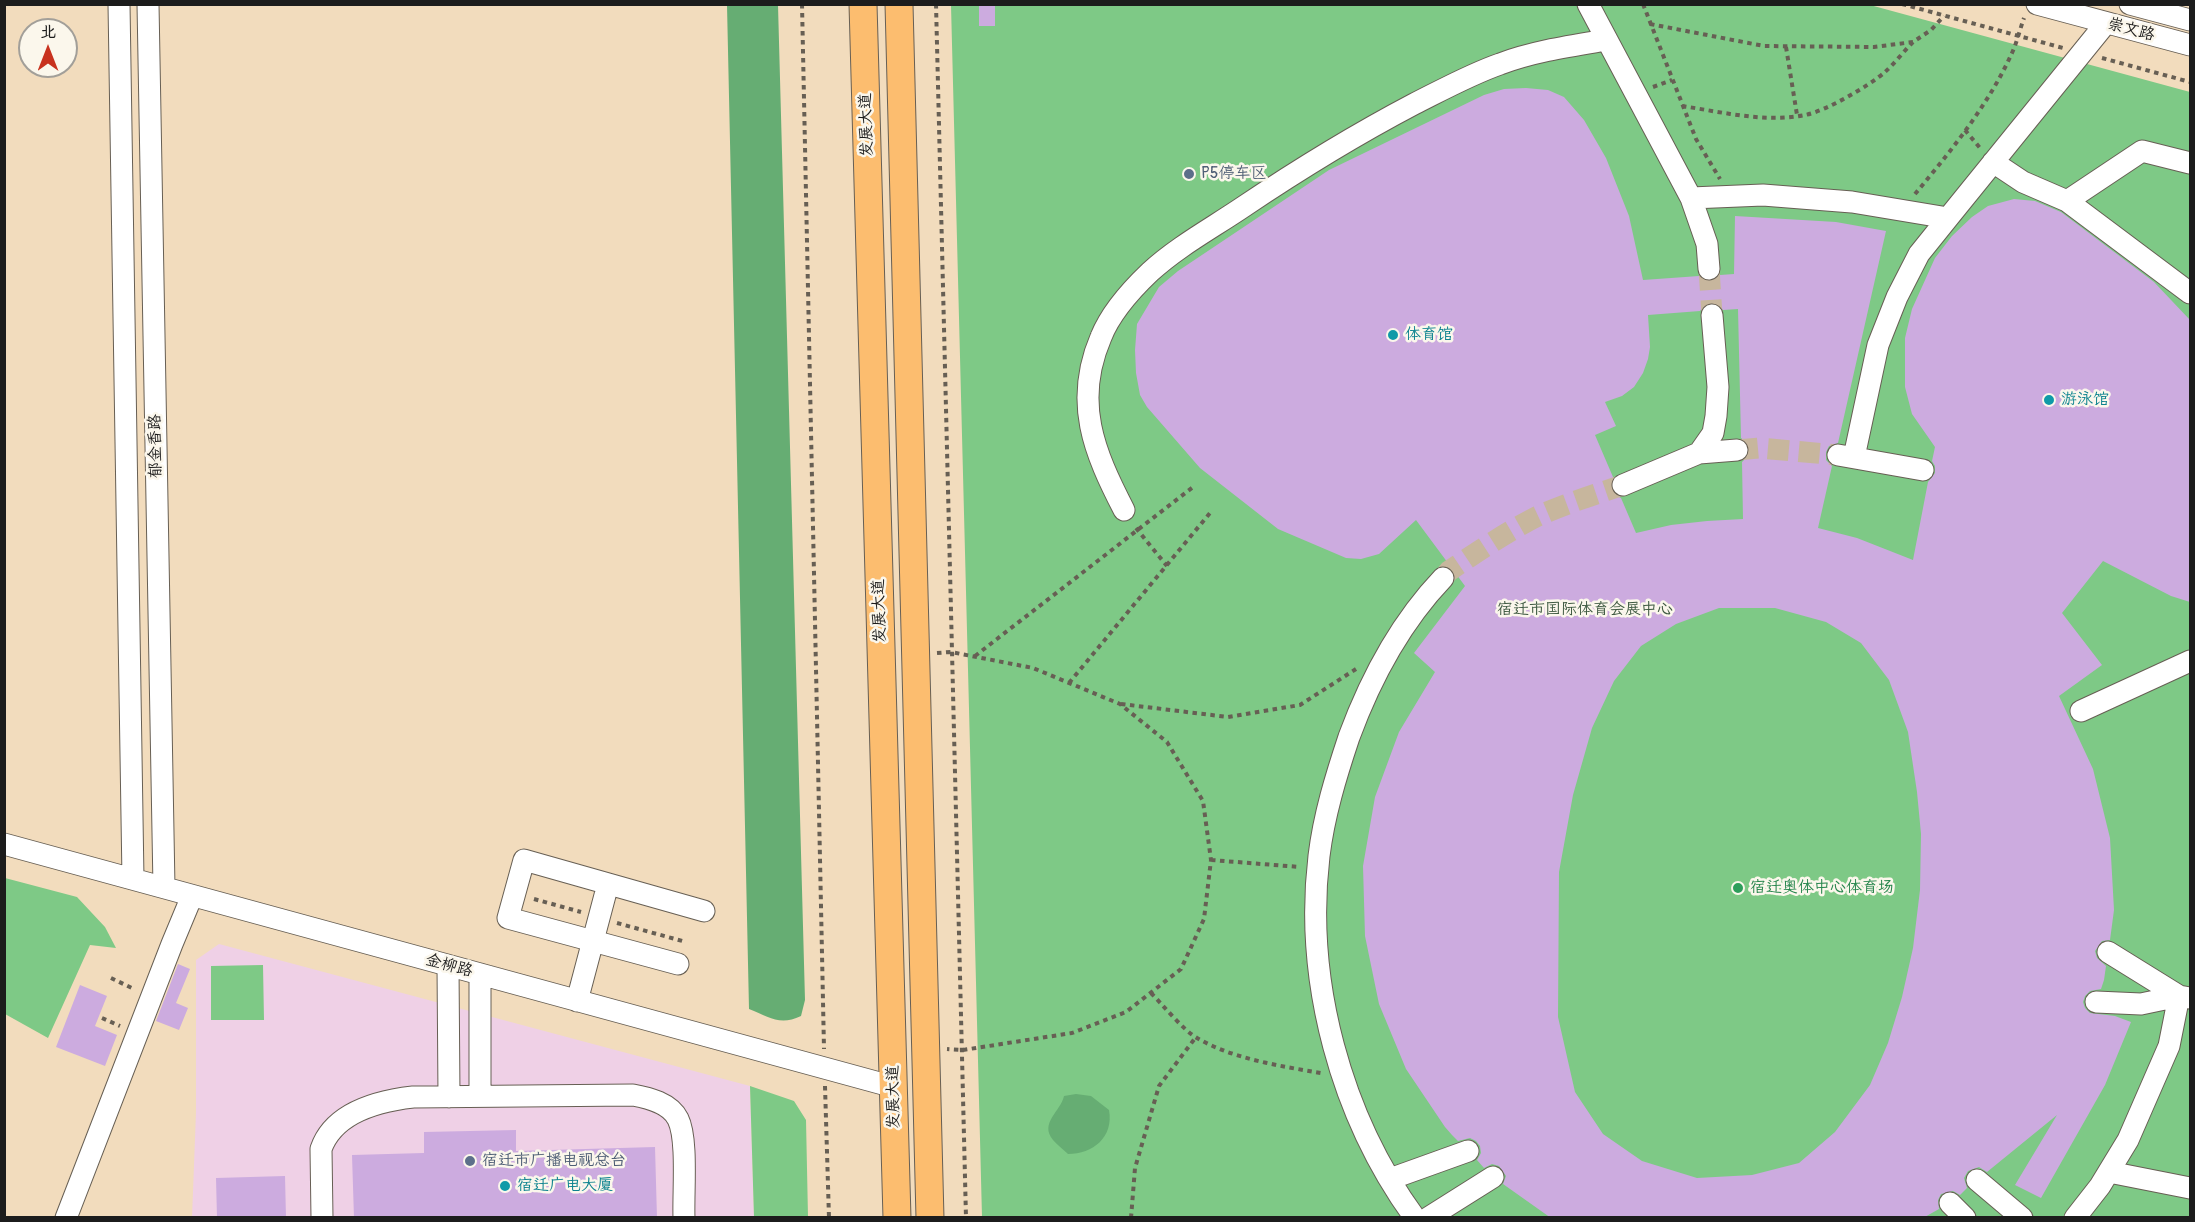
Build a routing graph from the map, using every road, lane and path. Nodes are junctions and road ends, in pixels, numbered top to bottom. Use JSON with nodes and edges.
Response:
{"nodes":[{"id":1,"x":119,"y":4,"type":"edge"},
{"id":2,"x":148,"y":4,"type":"edge"},
{"id":3,"x":802,"y":4,"type":"edge"},
{"id":4,"x":863,"y":4,"type":"edge"},
{"id":5,"x":899,"y":4,"type":"edge"},
{"id":6,"x":936,"y":4,"type":"edge"},
{"id":7,"x":1588,"y":4,"type":"edge"},
{"id":8,"x":1643,"y":4,"type":"edge"},
{"id":9,"x":1902,"y":4,"type":"edge"},
{"id":10,"x":2130,"y":4,"type":"edge"},
{"id":11,"x":2031,"y":10,"type":"edge"},
{"id":12,"x":1944,"y":16,"type":"junction"},
{"id":13,"x":2190,"y":20,"type":"edge"},
{"id":14,"x":2106,"y":23,"type":"junction"},
{"id":15,"x":1650,"y":24,"type":"junction"},
{"id":16,"x":2018,"y":36,"type":"junction"},
{"id":17,"x":1607,"y":40,"type":"junction"},
{"id":18,"x":1913,"y":42,"type":"junction"},
{"id":19,"x":2190,"y":45,"type":"edge"},
{"id":20,"x":1786,"y":47,"type":"junction"},
{"id":21,"x":2081,"y":53,"type":"junction"},
{"id":22,"x":2190,"y":82,"type":"edge"},
{"id":23,"x":1682,"y":106,"type":"junction"},
{"id":24,"x":1797,"y":116,"type":"junction"},
{"id":25,"x":1993,"y":162,"type":"junction"},
{"id":26,"x":2190,"y":164,"type":"edge"},
{"id":27,"x":1731,"y":196,"type":"junction"},
{"id":28,"x":1691,"y":198,"type":"junction"},
{"id":29,"x":2067,"y":201,"type":"junction"},
{"id":30,"x":1901,"y":210,"type":"junction"},
{"id":31,"x":1948,"y":218,"type":"junction"},
{"id":32,"x":1709,"y":269,"type":"tunnel mouth"},
{"id":33,"x":2190,"y":293,"type":"edge"},
{"id":34,"x":1713,"y":315,"type":"tunnel mouth"},
{"id":35,"x":1737,"y":450,"type":"tunnel mouth"},
{"id":36,"x":1699,"y":453,"type":"junction"},
{"id":37,"x":1923,"y":470,"type":"dead end"},
{"id":38,"x":1623,"y":485,"type":"tunnel mouth"},
{"id":39,"x":1193,"y":487,"type":"dead end"},
{"id":40,"x":1124,"y":510,"type":"joint"},
{"id":41,"x":1210,"y":513,"type":"dead end"},
{"id":42,"x":1137,"y":530,"type":"junction"},
{"id":43,"x":1167,"y":566,"type":"junction"},
{"id":44,"x":1443,"y":578,"type":"tunnel mouth"},
{"id":45,"x":951,"y":652,"type":"junction"},
{"id":46,"x":915,"y":653,"type":"junction"},
{"id":47,"x":974,"y":657,"type":"junction"},
{"id":48,"x":2190,"y":661,"type":"edge"},
{"id":49,"x":1356,"y":668,"type":"dead end"},
{"id":50,"x":1069,"y":683,"type":"junction"},
{"id":51,"x":1120,"y":704,"type":"junction"},
{"id":52,"x":2082,"y":711,"type":"dead end"},
{"id":53,"x":4,"y":844,"type":"edge"},
{"id":54,"x":1211,"y":860,"type":"junction"},
{"id":55,"x":1318,"y":868,"type":"junction"},
{"id":56,"x":133,"y":879,"type":"junction"},
{"id":57,"x":609,"y":884,"type":"junction"},
{"id":58,"x":164,"y":887,"type":"junction"},
{"id":59,"x":192,"y":896,"type":"junction"},
{"id":60,"x":704,"y":910,"type":"dead end"},
{"id":61,"x":593,"y":941,"type":"junction"},
{"id":62,"x":2108,"y":952,"type":"dead end"},
{"id":63,"x":678,"y":964,"type":"dead end"},
{"id":64,"x":448,"y":966,"type":"junction"},
{"id":65,"x":480,"y":974,"type":"junction"},
{"id":66,"x":1151,"y":993,"type":"junction"},
{"id":67,"x":2185,"y":997,"type":"edge"},
{"id":68,"x":577,"y":1001,"type":"junction"},
{"id":69,"x":2096,"y":1002,"type":"dead end"},
{"id":70,"x":102,"y":1018,"type":"dead end"},
{"id":71,"x":121,"y":1026,"type":"dead end"},
{"id":72,"x":1196,"y":1037,"type":"junction"},
{"id":73,"x":925,"y":1047,"type":"junction"},
{"id":74,"x":963,"y":1050,"type":"junction"},
{"id":75,"x":825,"y":1068,"type":"junction"},
{"id":76,"x":1344,"y":1076,"type":"junction"},
{"id":77,"x":894,"y":1087,"type":"junction"},
{"id":78,"x":480,"y":1096,"type":"junction"},
{"id":79,"x":449,"y":1097,"type":"junction"},
{"id":80,"x":1468,"y":1151,"type":"dead end"},
{"id":81,"x":2109,"y":1172,"type":"junction"},
{"id":82,"x":1493,"y":1177,"type":"dead end"},
{"id":83,"x":1390,"y":1179,"type":"junction"},
{"id":84,"x":1977,"y":1180,"type":"dead end"},
{"id":85,"x":2190,"y":1188,"type":"edge"},
{"id":86,"x":1950,"y":1203,"type":"dead end"},
{"id":87,"x":66,"y":1218,"type":"edge"},
{"id":88,"x":322,"y":1218,"type":"edge"},
{"id":89,"x":684,"y":1218,"type":"edge"},
{"id":90,"x":829,"y":1218,"type":"edge"},
{"id":91,"x":897,"y":1218,"type":"edge"},
{"id":92,"x":930,"y":1218,"type":"edge"},
{"id":93,"x":966,"y":1218,"type":"edge"},
{"id":94,"x":1131,"y":1218,"type":"edge"},
{"id":95,"x":1415,"y":1218,"type":"edge"},
{"id":96,"x":1428,"y":1218,"type":"edge"},
{"id":97,"x":1965,"y":1218,"type":"edge"},
{"id":98,"x":2022,"y":1218,"type":"edge"},
{"id":99,"x":2075,"y":1218,"type":"edge"}],
"edges":[{"from":1,"to":56,"type":"street","name":"郁金香路"},
{"from":2,"to":58,"type":"street","name":"郁金香路"},
{"from":3,"to":75,"type":"path"},
{"from":4,"to":77,"type":"main road","name":"发展大道"},
{"from":5,"to":46,"type":"main road","name":"发展大道"},
{"from":6,"to":45,"type":"path"},
{"from":7,"to":17,"type":"street"},
{"from":8,"to":15,"type":"path"},
{"from":9,"to":12,"type":"path"},
{"from":10,"to":13,"type":"street","name":"崇文路"},
{"from":11,"to":14,"type":"street","name":"崇文路"},
{"from":11,"to":16,"type":"path"},
{"from":12,"to":16,"type":"path"},
{"from":12,"to":18,"type":"path"},
{"from":14,"to":19,"type":"street","name":"崇文路"},
{"from":14,"to":21,"type":"street"},
{"from":15,"to":20,"type":"path"},
{"from":15,"to":23,"type":"path"},
{"from":16,"to":21,"type":"path"},
{"from":16,"to":30,"type":"path"},
{"from":17,"to":28,"type":"street"},
{"from":17,"to":40,"type":"street"},
{"from":18,"to":20,"type":"path"},
{"from":18,"to":24,"type":"path"},
{"from":20,"to":24,"type":"path"},
{"from":21,"to":22,"type":"path"},
{"from":21,"to":25,"type":"street"},
{"from":23,"to":24,"type":"path"},
{"from":23,"to":27,"type":"path"},
{"from":25,"to":29,"type":"street"},
{"from":25,"to":31,"type":"street"},
{"from":26,"to":29,"type":"street"},
{"from":27,"to":28,"type":"street"},
{"from":27,"to":30,"type":"street"},
{"from":28,"to":32,"type":"street"},
{"from":29,"to":33,"type":"street"},
{"from":30,"to":31,"type":"street"},
{"from":31,"to":37,"type":"street"},
{"from":34,"to":36,"type":"street"},
{"from":35,"to":36,"type":"street"},
{"from":36,"to":38,"type":"street"},
{"from":39,"to":42,"type":"path"},
{"from":40,"to":42,"type":"path"},
{"from":41,"to":43,"type":"path"},
{"from":42,"to":43,"type":"path"},
{"from":42,"to":47,"type":"path"},
{"from":43,"to":50,"type":"path"},
{"from":44,"to":55,"type":"street"},
{"from":45,"to":46,"type":"path"},
{"from":45,"to":47,"type":"path"},
{"from":45,"to":74,"type":"path"},
{"from":46,"to":73,"type":"main road","name":"发展大道"},
{"from":47,"to":50,"type":"path"},
{"from":48,"to":52,"type":"street"},
{"from":49,"to":51,"type":"path"},
{"from":50,"to":51,"type":"path"},
{"from":51,"to":54,"type":"path"},
{"from":53,"to":56,"type":"street","name":"金柳路"},
{"from":54,"to":55,"type":"path"},
{"from":54,"to":66,"type":"path"},
{"from":55,"to":76,"type":"street"},
{"from":56,"to":58,"type":"street","name":"金柳路"},
{"from":57,"to":60,"type":"street"},
{"from":57,"to":61,"type":"street"},
{"from":57,"to":61,"type":"street"},
{"from":58,"to":59,"type":"street","name":"金柳路"},
{"from":59,"to":64,"type":"street","name":"金柳路"},
{"from":59,"to":87,"type":"street"},
{"from":61,"to":63,"type":"street"},
{"from":61,"to":68,"type":"street"},
{"from":62,"to":67,"type":"street"},
{"from":64,"to":65,"type":"street","name":"金柳路"},
{"from":64,"to":79,"type":"street"},
{"from":65,"to":68,"type":"street","name":"金柳路"},
{"from":65,"to":78,"type":"street"},
{"from":66,"to":72,"type":"path"},
{"from":66,"to":74,"type":"path"},
{"from":67,"to":69,"type":"street"},
{"from":67,"to":81,"type":"street"},
{"from":68,"to":75,"type":"street","name":"金柳路"},
{"from":70,"to":71,"type":"path"},
{"from":72,"to":76,"type":"path"},
{"from":72,"to":94,"type":"path"},
{"from":73,"to":74,"type":"path"},
{"from":73,"to":92,"type":"main road","name":"发展大道"},
{"from":74,"to":93,"type":"path"},
{"from":75,"to":77,"type":"street","name":"金柳路"},
{"from":75,"to":90,"type":"path"},
{"from":76,"to":83,"type":"street"},
{"from":77,"to":91,"type":"main road","name":"发展大道"},
{"from":78,"to":79,"type":"street"},
{"from":78,"to":89,"type":"street"},
{"from":79,"to":88,"type":"street"},
{"from":80,"to":83,"type":"street"},
{"from":81,"to":85,"type":"street"},
{"from":81,"to":99,"type":"street"},
{"from":82,"to":96,"type":"street"},
{"from":83,"to":95,"type":"street"},
{"from":84,"to":98,"type":"street"},
{"from":86,"to":97,"type":"street"}]}
